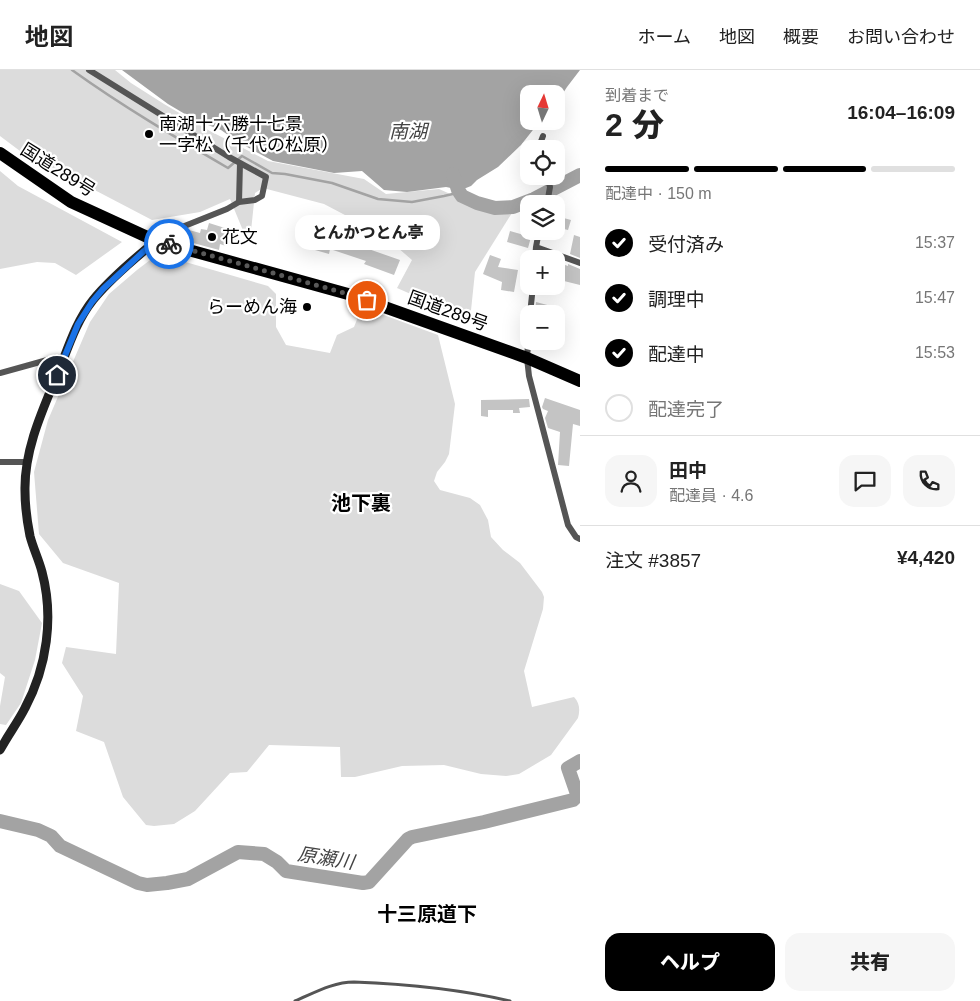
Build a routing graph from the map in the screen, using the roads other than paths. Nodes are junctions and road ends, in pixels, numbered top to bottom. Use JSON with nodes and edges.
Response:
{"nodes":[{"id":1,"x":89,"y":70,"type":"edge"},
{"id":2,"x":543,"y":136,"type":"dead end"},
{"id":3,"x":542,"y":140,"type":"edge"},
{"id":4,"x":0,"y":153,"type":"edge"},
{"id":5,"x":240,"y":163,"type":"junction"},
{"id":6,"x":238,"y":202,"type":"junction"},
{"id":7,"x":537,"y":240,"type":"edge"},
{"id":8,"x":156,"y":241,"type":"junction"},
{"id":9,"x":536,"y":247,"type":"junction"},
{"id":10,"x":536,"y":250,"type":"edge"},
{"id":11,"x":580,"y":262,"type":"edge"},
{"id":12,"x":528,"y":350,"type":"edge"},
{"id":13,"x":527,"y":358,"type":"junction"},
{"id":14,"x":63,"y":360,"type":"junction"},
{"id":15,"x":0,"y":373,"type":"edge"},
{"id":16,"x":580,"y":381,"type":"edge"},
{"id":17,"x":0,"y":462,"type":"edge"},
{"id":18,"x":28,"y":462,"type":"junction"},
{"id":19,"x":580,"y":539,"type":"edge"},
{"id":20,"x":0,"y":750,"type":"edge"},
{"id":21,"x":295,"y":1001,"type":"edge"},
{"id":22,"x":510,"y":1001,"type":"edge"}],
"edges":[{"from":1,"to":5,"type":"street"},
{"from":2,"to":3,"type":"street"},
{"from":4,"to":8,"type":"highway","name":"国道289号"},
{"from":5,"to":6,"type":"street"},
{"from":5,"to":6,"type":"street"},
{"from":6,"to":8,"type":"street"},
{"from":7,"to":9,"type":"street"},
{"from":8,"to":13,"type":"highway","name":"国道289号"},
{"from":8,"to":14,"type":"street"},
{"from":9,"to":10,"type":"street"},
{"from":9,"to":11,"type":"street"},
{"from":12,"to":13,"type":"street"},
{"from":13,"to":16,"type":"highway","name":"国道289号"},
{"from":13,"to":19,"type":"street"},
{"from":14,"to":15,"type":"street"},
{"from":14,"to":18,"type":"street"},
{"from":17,"to":18,"type":"street"},
{"from":18,"to":20,"type":"street"},
{"from":21,"to":22,"type":"lane"}]}
